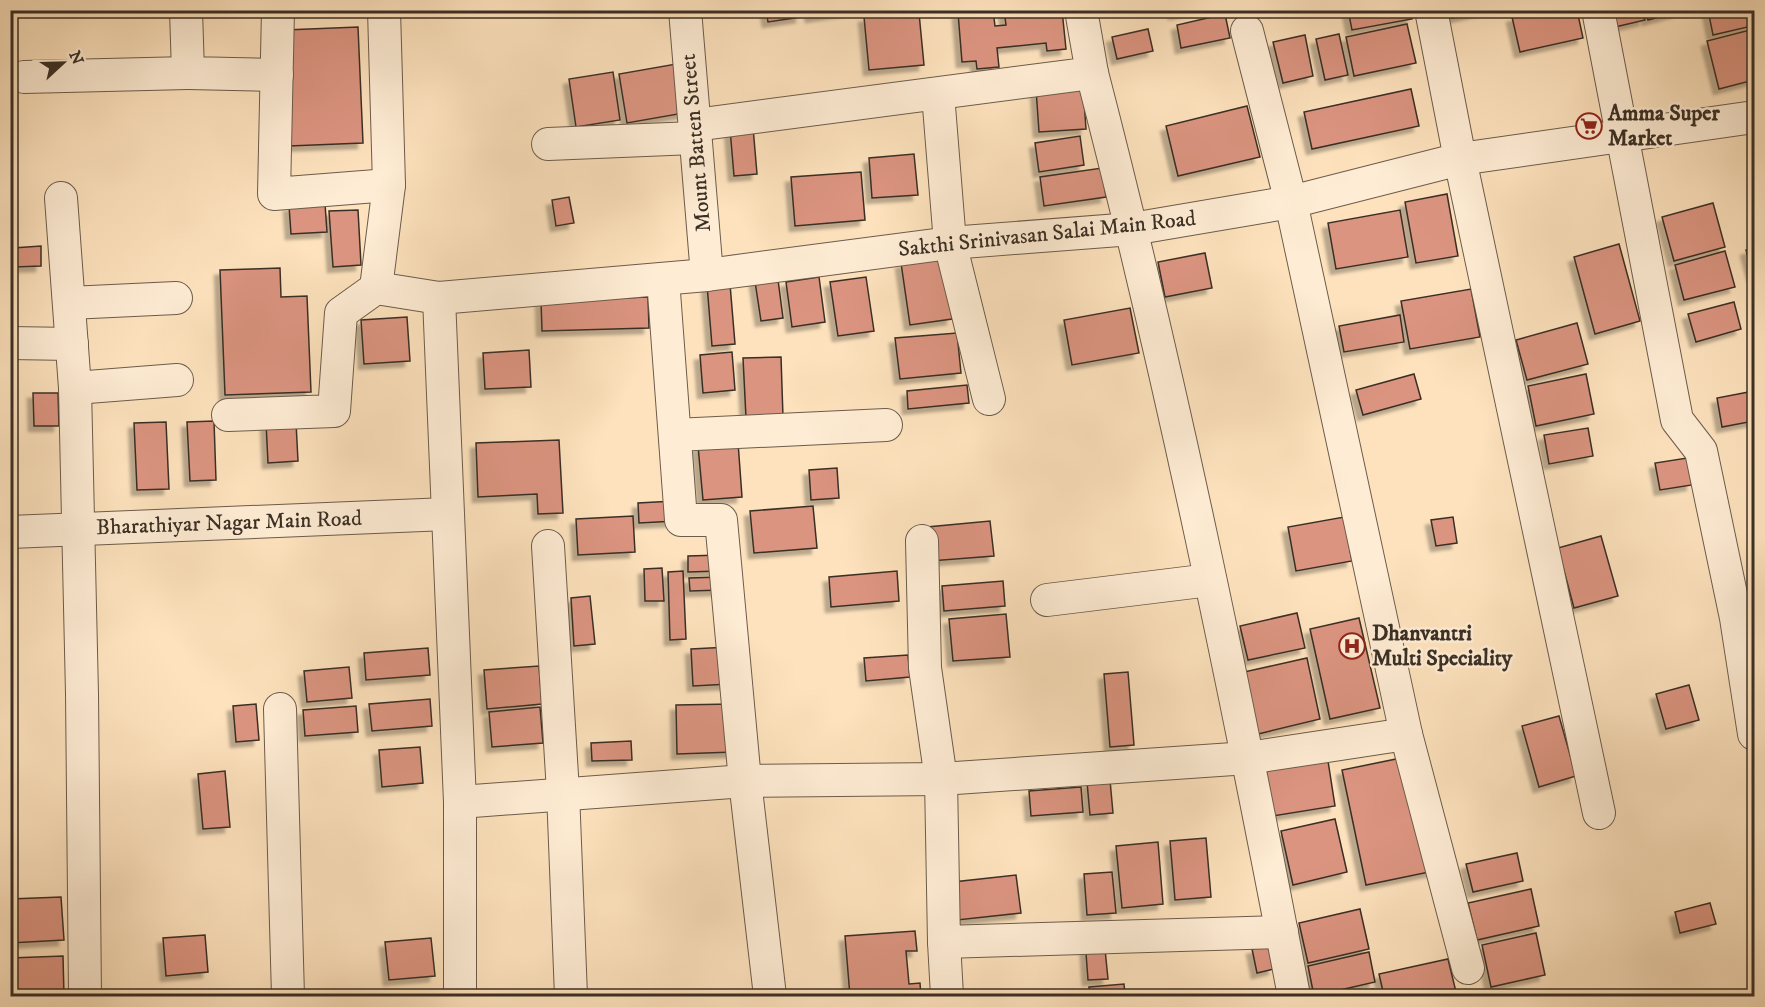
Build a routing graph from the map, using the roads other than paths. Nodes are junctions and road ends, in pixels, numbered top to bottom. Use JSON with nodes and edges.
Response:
{"nodes":[{"id":1,"x":186,"y":10,"type":"edge"},
{"id":2,"x":278,"y":10,"type":"edge"},
{"id":3,"x":384,"y":10,"type":"edge"},
{"id":4,"x":685,"y":10,"type":"edge"},
{"id":5,"x":1081,"y":10,"type":"edge"},
{"id":6,"x":1431,"y":10,"type":"edge"},
{"id":7,"x":1598,"y":10,"type":"edge"},
{"id":8,"x":1247,"y":31,"type":"dead end"},
{"id":9,"x":188,"y":73,"type":"junction"},
{"id":10,"x":1092,"y":73,"type":"junction"},
{"id":11,"x":277,"y":75,"type":"junction"},
{"id":12,"x":24,"y":76,"type":"dead end"},
{"id":13,"x":938,"y":94,"type":"junction"},
{"id":14,"x":1755,"y":117,"type":"edge"},
{"id":15,"x":694,"y":132,"type":"junction"},
{"id":16,"x":1623,"y":135,"type":"junction"},
{"id":17,"x":548,"y":144,"type":"dead end"},
{"id":18,"x":1460,"y":159,"type":"junction"},
{"id":19,"x":389,"y":185,"type":"junction"},
{"id":20,"x":61,"y":198,"type":"dead end"},
{"id":21,"x":1292,"y":202,"type":"junction"},
{"id":22,"x":1132,"y":229,"type":"junction"},
{"id":23,"x":950,"y":243,"type":"junction"},
{"id":24,"x":707,"y":275,"type":"junction"},
{"id":25,"x":663,"y":279,"type":"junction"},
{"id":26,"x":376,"y":288,"type":"junction"},
{"id":27,"x":176,"y":298,"type":"dead end"},
{"id":28,"x":440,"y":298,"type":"junction"},
{"id":29,"x":69,"y":303,"type":"junction"},
{"id":30,"x":10,"y":344,"type":"edge"},
{"id":31,"x":72,"y":344,"type":"junction"},
{"id":32,"x":177,"y":380,"type":"dead end"},
{"id":33,"x":75,"y":388,"type":"junction"},
{"id":34,"x":989,"y":399,"type":"dead end"},
{"id":35,"x":228,"y":415,"type":"dead end"},
{"id":36,"x":886,"y":425,"type":"dead end"},
{"id":37,"x":675,"y":435,"type":"junction"},
{"id":38,"x":447,"y":514,"type":"junction"},
{"id":39,"x":78,"y":529,"type":"junction"},
{"id":40,"x":10,"y":532,"type":"edge"},
{"id":41,"x":922,"y":541,"type":"dead end"},
{"id":42,"x":548,"y":546,"type":"dead end"},
{"id":43,"x":1210,"y":580,"type":"junction"},
{"id":44,"x":1047,"y":600,"type":"dead end"},
{"id":45,"x":280,"y":709,"type":"dead end"},
{"id":46,"x":1406,"y":734,"type":"junction"},
{"id":47,"x":1755,"y":734,"type":"edge"},
{"id":48,"x":1248,"y":758,"type":"junction"},
{"id":49,"x":941,"y":779,"type":"junction"},
{"id":50,"x":745,"y":781,"type":"junction"},
{"id":51,"x":563,"y":792,"type":"junction"},
{"id":52,"x":460,"y":802,"type":"junction"},
{"id":53,"x":1599,"y":813,"type":"dead end"},
{"id":54,"x":1281,"y":932,"type":"junction"},
{"id":55,"x":944,"y":942,"type":"junction"},
{"id":56,"x":1468,"y":968,"type":"dead end"},
{"id":57,"x":85,"y":996,"type":"edge"},
{"id":58,"x":288,"y":996,"type":"edge"},
{"id":59,"x":460,"y":996,"type":"edge"},
{"id":60,"x":571,"y":996,"type":"edge"},
{"id":61,"x":770,"y":996,"type":"edge"},
{"id":62,"x":947,"y":996,"type":"edge"},
{"id":63,"x":1294,"y":996,"type":"edge"}],
"edges":[{"from":1,"to":9,"type":"street"},
{"from":2,"to":11,"type":"street"},
{"from":3,"to":19,"type":"street"},
{"from":4,"to":15,"type":"street","name":"Mount Batten Street"},
{"from":5,"to":10,"type":"street"},
{"from":6,"to":18,"type":"street"},
{"from":7,"to":16,"type":"street"},
{"from":8,"to":21,"type":"street"},
{"from":9,"to":11,"type":"street"},
{"from":9,"to":12,"type":"street"},
{"from":10,"to":13,"type":"street"},
{"from":10,"to":22,"type":"street"},
{"from":11,"to":19,"type":"street"},
{"from":13,"to":15,"type":"street"},
{"from":13,"to":23,"type":"street"},
{"from":14,"to":16,"type":"street","name":"Sakthi Srinivasan Salai Main Road"},
{"from":15,"to":17,"type":"street"},
{"from":15,"to":24,"type":"street","name":"Mount Batten Street"},
{"from":16,"to":18,"type":"street","name":"Sakthi Srinivasan Salai Main Road"},
{"from":16,"to":47,"type":"street"},
{"from":18,"to":21,"type":"street","name":"Sakthi Srinivasan Salai Main Road"},
{"from":18,"to":53,"type":"street"},
{"from":19,"to":26,"type":"street"},
{"from":20,"to":29,"type":"street"},
{"from":21,"to":22,"type":"street","name":"Sakthi Srinivasan Salai Main Road"},
{"from":21,"to":46,"type":"street"},
{"from":22,"to":23,"type":"street","name":"Sakthi Srinivasan Salai Main Road"},
{"from":22,"to":43,"type":"street"},
{"from":23,"to":24,"type":"street","name":"Sakthi Srinivasan Salai Main Road"},
{"from":23,"to":34,"type":"street"},
{"from":24,"to":25,"type":"street","name":"Sakthi Srinivasan Salai Main Road"},
{"from":25,"to":28,"type":"street","name":"Sakthi Srinivasan Salai Main Road"},
{"from":25,"to":37,"type":"street"},
{"from":26,"to":28,"type":"street","name":"Sakthi Srinivasan Salai Main Road"},
{"from":26,"to":35,"type":"street"},
{"from":27,"to":29,"type":"street"},
{"from":28,"to":38,"type":"street"},
{"from":29,"to":31,"type":"street"},
{"from":30,"to":31,"type":"street"},
{"from":31,"to":33,"type":"street"},
{"from":32,"to":33,"type":"street"},
{"from":33,"to":39,"type":"street"},
{"from":36,"to":37,"type":"street"},
{"from":37,"to":50,"type":"street"},
{"from":38,"to":39,"type":"street","name":"Bharathiyar Nagar Main Road"},
{"from":38,"to":52,"type":"street"},
{"from":39,"to":40,"type":"street","name":"Bharathiyar Nagar Main Road"},
{"from":39,"to":57,"type":"street"},
{"from":41,"to":49,"type":"street"},
{"from":42,"to":51,"type":"street"},
{"from":43,"to":44,"type":"street"},
{"from":43,"to":48,"type":"street"},
{"from":45,"to":58,"type":"street"},
{"from":46,"to":48,"type":"street"},
{"from":46,"to":56,"type":"street"},
{"from":48,"to":49,"type":"street"},
{"from":48,"to":54,"type":"street"},
{"from":49,"to":50,"type":"street"},
{"from":49,"to":55,"type":"street"},
{"from":50,"to":51,"type":"street"},
{"from":50,"to":61,"type":"street"},
{"from":51,"to":52,"type":"street"},
{"from":51,"to":60,"type":"street"},
{"from":52,"to":59,"type":"street"},
{"from":54,"to":55,"type":"street"},
{"from":54,"to":63,"type":"street"},
{"from":55,"to":62,"type":"street"}]}
